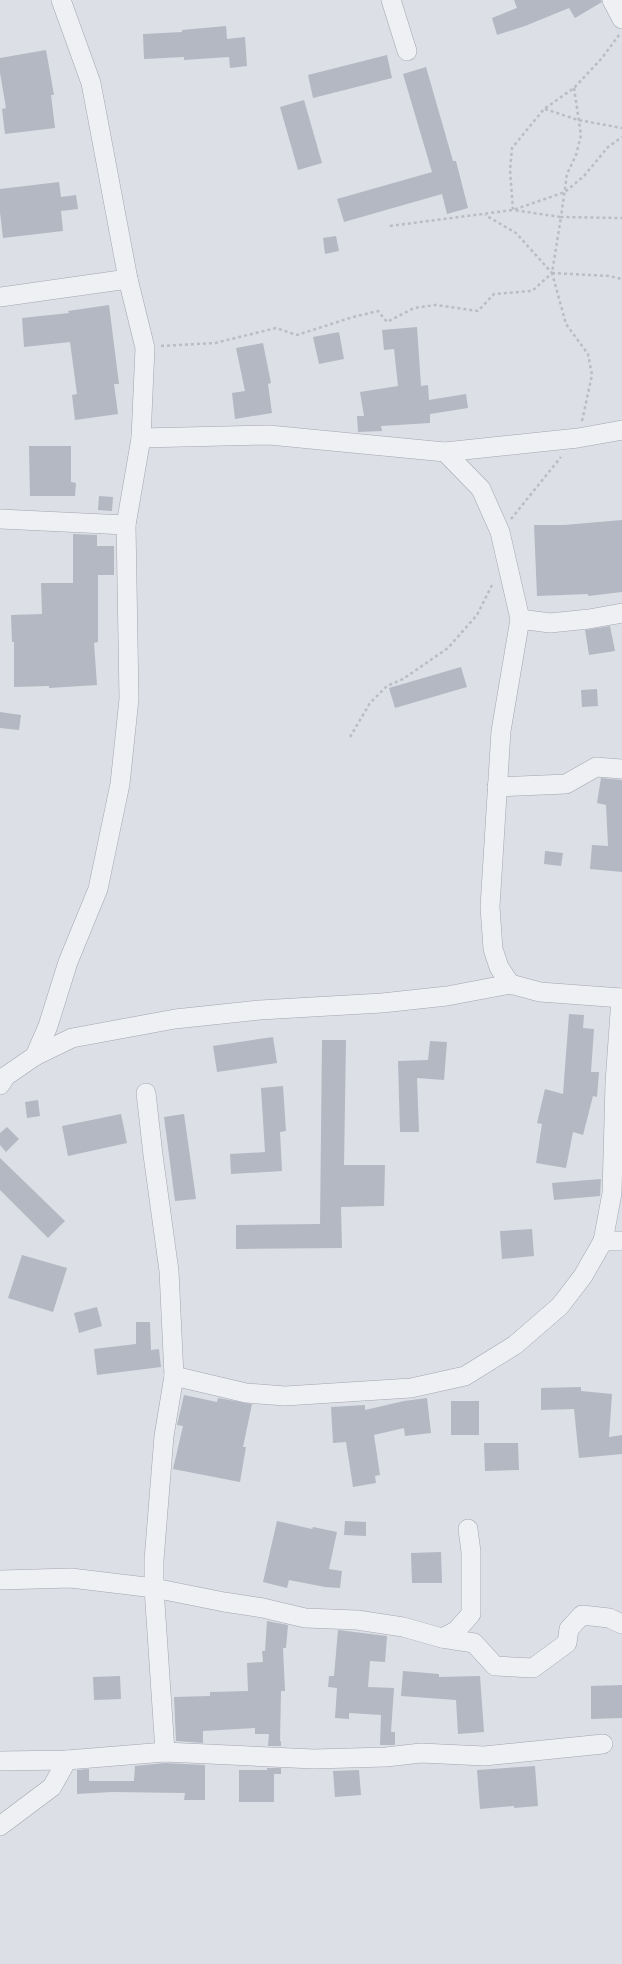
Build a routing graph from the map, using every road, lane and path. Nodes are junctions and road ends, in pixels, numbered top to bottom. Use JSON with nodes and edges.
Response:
{"nodes":[{"id":1,"x":61,"y":0,"type":"edge"},
{"id":2,"x":391,"y":0,"type":"edge"},
{"id":3,"x":612,"y":0,"type":"edge"},
{"id":4,"x":622,"y":19,"type":"edge"},
{"id":5,"x":622,"y":30,"type":"edge"},
{"id":6,"x":407,"y":51,"type":"dead end"},
{"id":7,"x":574,"y":88,"type":"junction"},
{"id":8,"x":544,"y":109,"type":"junction"},
{"id":9,"x":578,"y":120,"type":"junction"},
{"id":10,"x":622,"y":128,"type":"edge"},
{"id":11,"x":622,"y":138,"type":"edge"},
{"id":12,"x":565,"y":192,"type":"junction"},
{"id":13,"x":513,"y":210,"type":"junction"},
{"id":14,"x":485,"y":215,"type":"junction"},
{"id":15,"x":561,"y":217,"type":"junction"},
{"id":16,"x":622,"y":218,"type":"edge"},
{"id":17,"x":390,"y":226,"type":"dead end"},
{"id":18,"x":552,"y":273,"type":"junction"},
{"id":19,"x":128,"y":279,"type":"junction"},
{"id":20,"x":622,"y":279,"type":"edge"},
{"id":21,"x":0,"y":297,"type":"edge"},
{"id":22,"x":145,"y":348,"type":"junction"},
{"id":23,"x":622,"y":430,"type":"edge"},
{"id":24,"x":141,"y":438,"type":"junction"},
{"id":25,"x":578,"y":438,"type":"junction"},
{"id":26,"x":445,"y":452,"type":"junction"},
{"id":27,"x":0,"y":519,"type":"edge"},
{"id":28,"x":126,"y":525,"type":"junction"},
{"id":29,"x":500,"y":532,"type":"junction"},
{"id":30,"x":494,"y":577,"type":"dead end"},
{"id":31,"x":622,"y":613,"type":"edge"},
{"id":32,"x":520,"y":619,"type":"junction"},
{"id":33,"x":350,"y":737,"type":"dead end"},
{"id":34,"x":622,"y":769,"type":"edge"},
{"id":35,"x":497,"y":787,"type":"junction"},
{"id":36,"x":510,"y":984,"type":"junction"},
{"id":37,"x":621,"y":998,"type":"edge"},
{"id":38,"x":35,"y":1056,"type":"junction"},
{"id":39,"x":2,"y":1079,"type":"edge"},
{"id":40,"x":146,"y":1093,"type":"dead end"},
{"id":41,"x":603,"y":1241,"type":"junction"},
{"id":42,"x":622,"y":1241,"type":"edge"},
{"id":43,"x":174,"y":1376,"type":"junction"},
{"id":44,"x":468,"y":1529,"type":"dead end"},
{"id":45,"x":0,"y":1580,"type":"edge"},
{"id":46,"x":154,"y":1588,"type":"junction"},
{"id":47,"x":622,"y":1624,"type":"edge"},
{"id":48,"x":442,"y":1638,"type":"junction"},
{"id":49,"x":602,"y":1744,"type":"dead end"},
{"id":50,"x":165,"y":1752,"type":"junction"},
{"id":51,"x":67,"y":1760,"type":"junction"},
{"id":52,"x":0,"y":1761,"type":"edge"},
{"id":53,"x":0,"y":1826,"type":"edge"}],
"edges":[{"from":1,"to":19,"type":"street"},
{"from":2,"to":6,"type":"street"},
{"from":3,"to":4,"type":"street"},
{"from":5,"to":7,"type":"path"},
{"from":7,"to":8,"type":"path"},
{"from":7,"to":9,"type":"path"},
{"from":8,"to":9,"type":"path"},
{"from":8,"to":13,"type":"path"},
{"from":9,"to":10,"type":"path"},
{"from":9,"to":12,"type":"path"},
{"from":11,"to":12,"type":"path"},
{"from":12,"to":13,"type":"path"},
{"from":12,"to":15,"type":"path"},
{"from":13,"to":14,"type":"path"},
{"from":13,"to":15,"type":"path"},
{"from":14,"to":17,"type":"path"},
{"from":14,"to":18,"type":"path"},
{"from":15,"to":16,"type":"path"},
{"from":15,"to":18,"type":"path"},
{"from":18,"to":20,"type":"path"},
{"from":18,"to":22,"type":"path"},
{"from":18,"to":25,"type":"path"},
{"from":19,"to":21,"type":"street"},
{"from":19,"to":22,"type":"street"},
{"from":22,"to":24,"type":"street"},
{"from":23,"to":25,"type":"street"},
{"from":24,"to":26,"type":"street"},
{"from":24,"to":28,"type":"street"},
{"from":25,"to":26,"type":"street"},
{"from":25,"to":29,"type":"path"},
{"from":26,"to":29,"type":"street"},
{"from":27,"to":28,"type":"street"},
{"from":28,"to":38,"type":"street"},
{"from":29,"to":32,"type":"street"},
{"from":30,"to":33,"type":"path"},
{"from":31,"to":32,"type":"street"},
{"from":32,"to":35,"type":"street"},
{"from":34,"to":35,"type":"street"},
{"from":35,"to":36,"type":"street"},
{"from":36,"to":37,"type":"street"},
{"from":36,"to":38,"type":"street"},
{"from":37,"to":41,"type":"street"},
{"from":38,"to":39,"type":"street"},
{"from":40,"to":43,"type":"street"},
{"from":41,"to":42,"type":"street"},
{"from":41,"to":43,"type":"street"},
{"from":43,"to":46,"type":"street"},
{"from":44,"to":48,"type":"street"},
{"from":45,"to":46,"type":"street"},
{"from":46,"to":48,"type":"street"},
{"from":46,"to":50,"type":"street"},
{"from":47,"to":48,"type":"street"},
{"from":49,"to":50,"type":"street"},
{"from":50,"to":51,"type":"street"},
{"from":51,"to":52,"type":"street"},
{"from":51,"to":53,"type":"street"}]}
